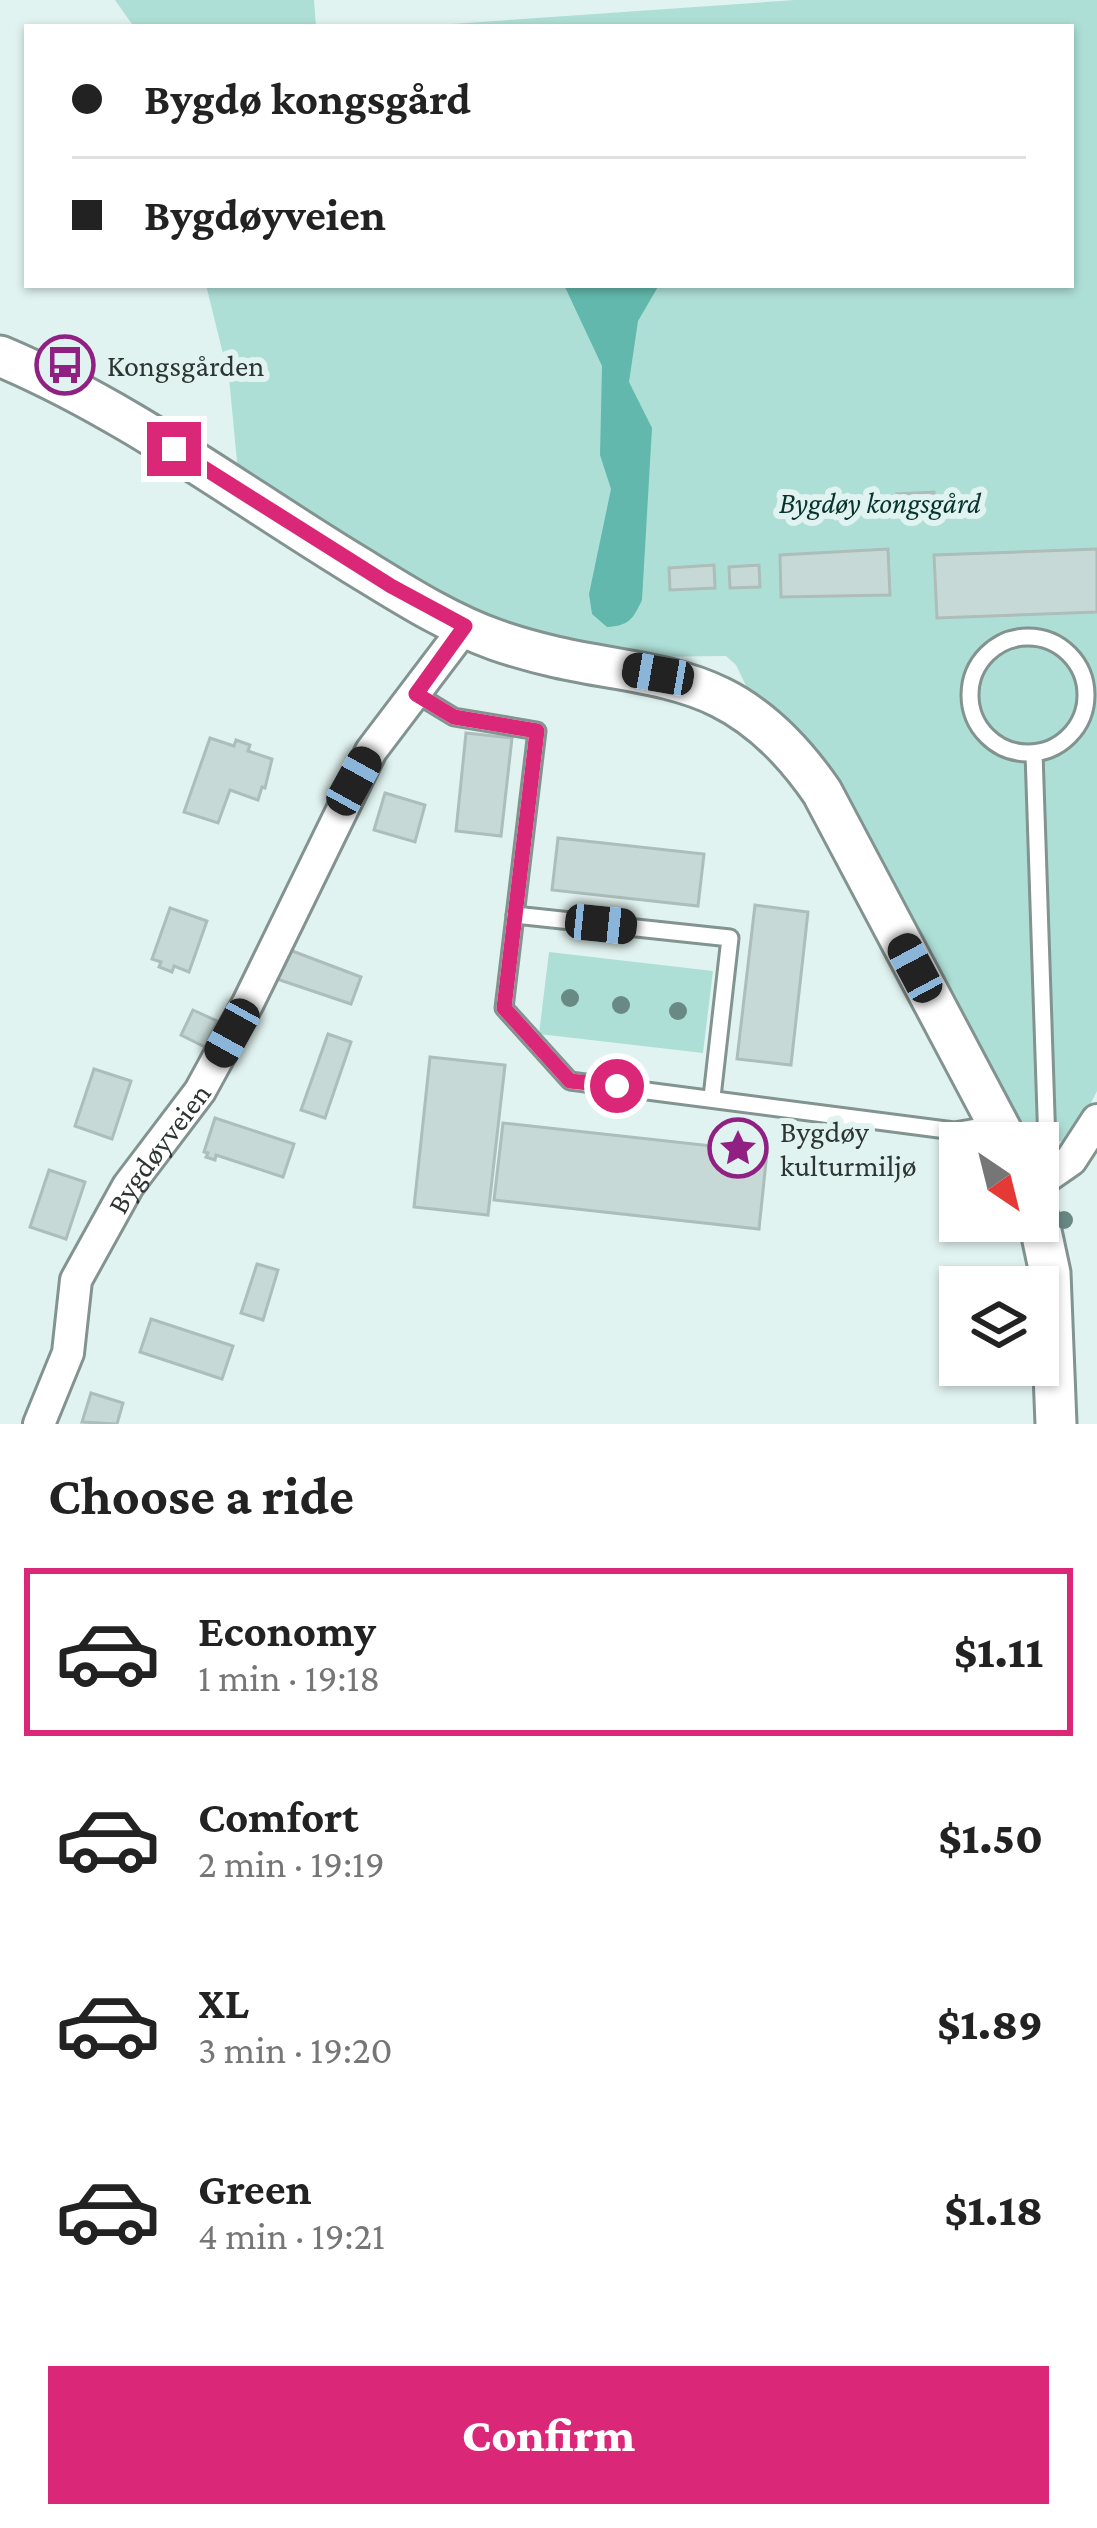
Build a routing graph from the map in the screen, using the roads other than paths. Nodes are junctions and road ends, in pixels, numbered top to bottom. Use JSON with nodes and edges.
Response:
{"nodes":[{"id":1,"x":0,"y":356,"type":"edge"},
{"id":2,"x":465,"y":626,"type":"junction"},
{"id":3,"x":416,"y":694,"type":"junction"},
{"id":4,"x":1034,"y":752,"type":"junction"},
{"id":5,"x":515,"y":915,"type":"junction"},
{"id":6,"x":712,"y":1097,"type":"junction"},
{"id":7,"x":1097,"y":1120,"type":"edge"},
{"id":8,"x":997,"y":1122,"type":"edge"},
{"id":9,"x":1042,"y":1122,"type":"edge"},
{"id":10,"x":939,"y":1129,"type":"edge"},
{"id":11,"x":1059,"y":1167,"type":"edge"},
{"id":12,"x":1043,"y":1242,"type":"edge"},
{"id":13,"x":39,"y":1424,"type":"edge"},
{"id":14,"x":1056,"y":1424,"type":"edge"}],
"edges":[{"from":1,"to":2,"type":"street"},
{"from":2,"to":3,"type":"street","name":"Bygdøyveien"},
{"from":2,"to":8,"type":"street"},
{"from":3,"to":5,"type":"lane"},
{"from":3,"to":13,"type":"street","name":"Bygdøyveien"},
{"from":4,"to":4,"type":"lane"},
{"from":4,"to":9,"type":"lane"},
{"from":5,"to":6,"type":"lane"},
{"from":5,"to":6,"type":"lane"},
{"from":6,"to":10,"type":"lane"},
{"from":7,"to":11,"type":"street"},
{"from":12,"to":14,"type":"street"}]}
